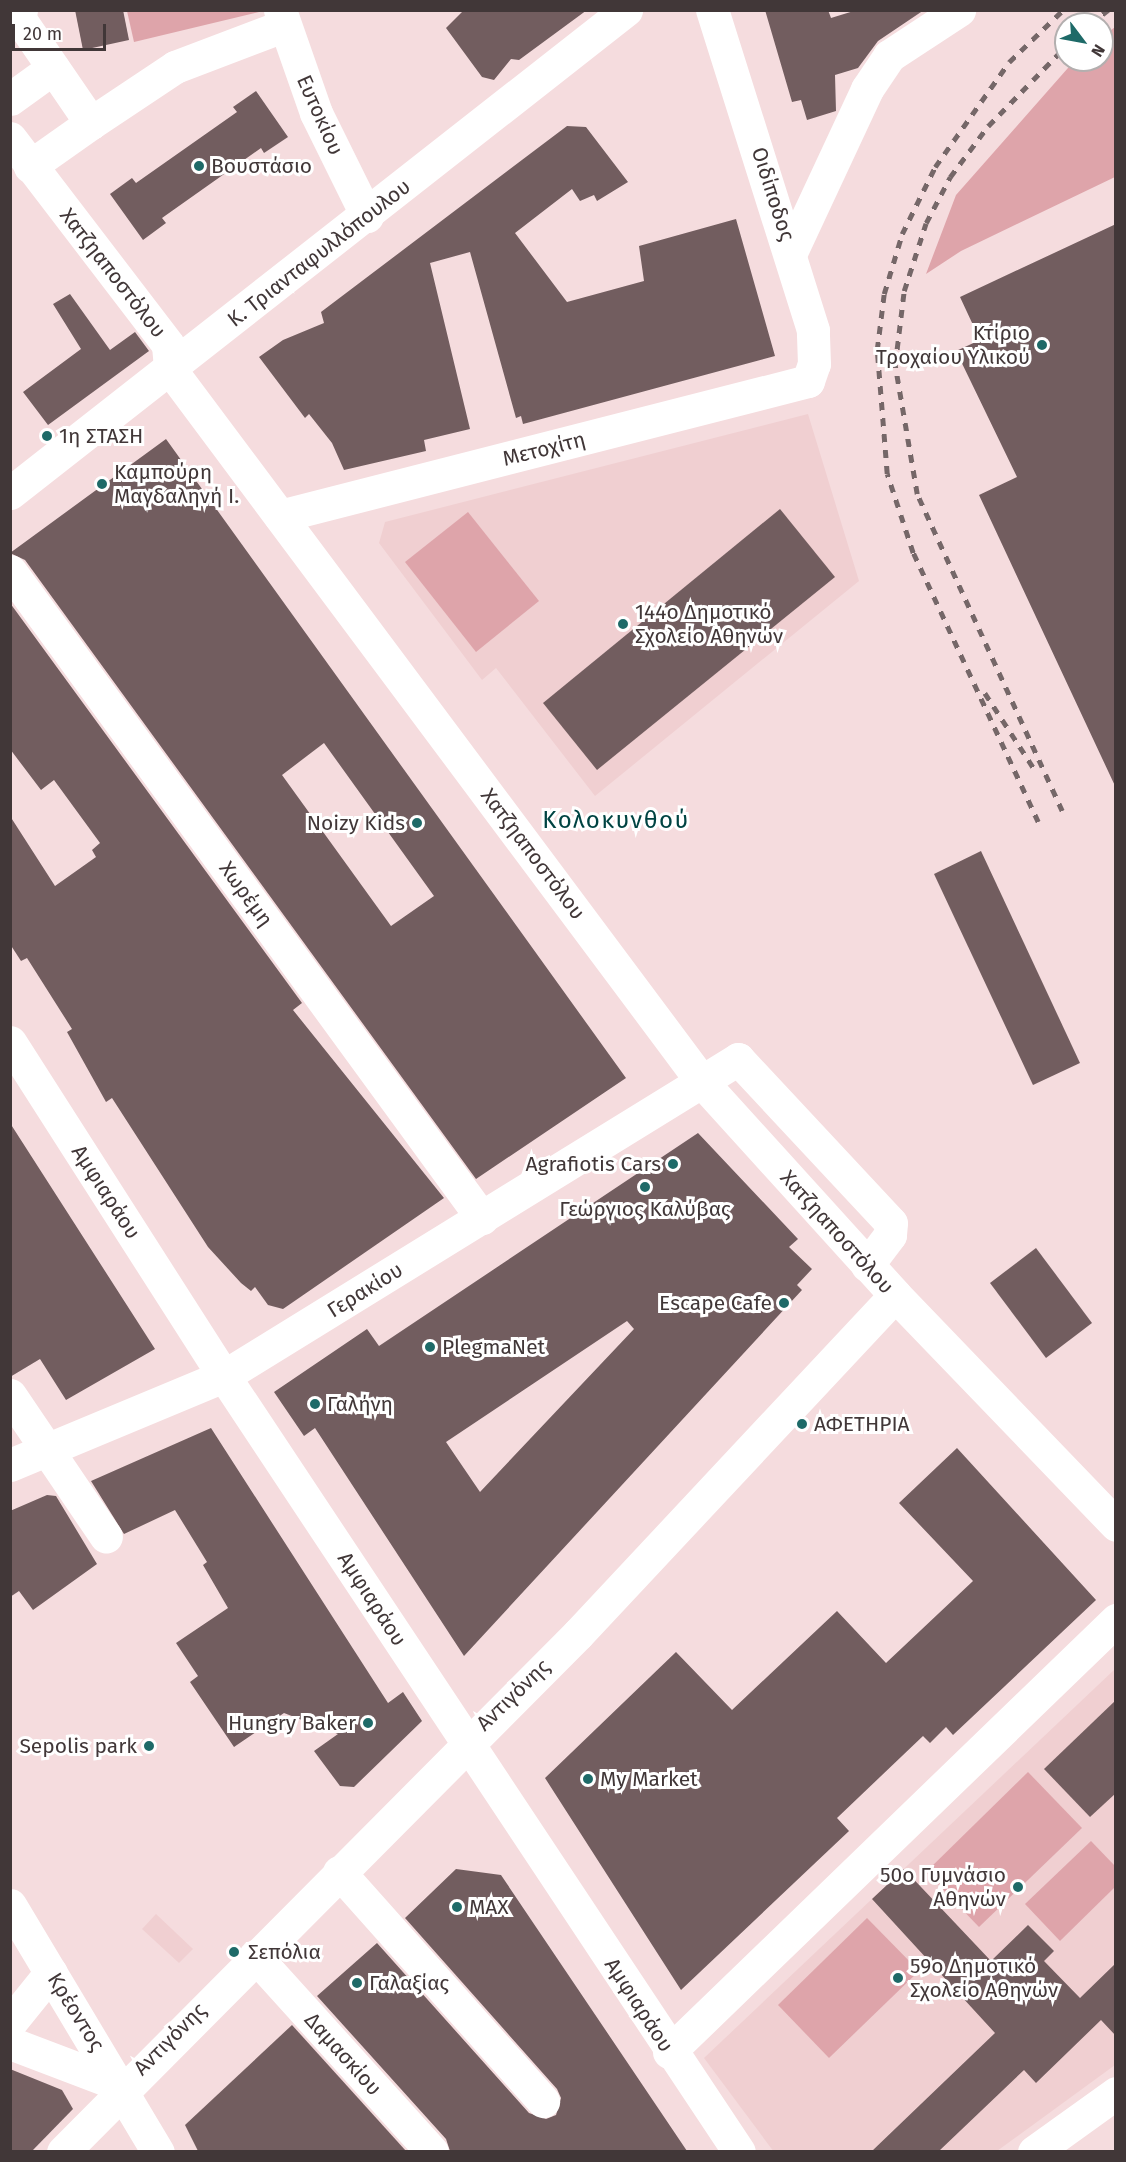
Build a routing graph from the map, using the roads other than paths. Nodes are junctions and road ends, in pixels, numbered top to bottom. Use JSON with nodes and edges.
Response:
{"nodes":[{"id":1,"x":626,"y":10,"type":"edge"},
{"id":2,"x":712,"y":10,"type":"edge"},
{"id":3,"x":959,"y":10,"type":"edge"},
{"id":4,"x":16,"y":14,"type":"edge"},
{"id":5,"x":282,"y":18,"type":"edge"},
{"id":6,"x":53,"y":68,"type":"junction"},
{"id":7,"x":10,"y":99,"type":"edge"},
{"id":8,"x":91,"y":123,"type":"junction"},
{"id":9,"x":10,"y":138,"type":"edge"},
{"id":10,"x":30,"y":166,"type":"junction"},
{"id":11,"x":367,"y":216,"type":"junction"},
{"id":12,"x":792,"y":250,"type":"junction"},
{"id":13,"x":171,"y":369,"type":"junction"},
{"id":14,"x":808,"y":381,"type":"joint"},
{"id":15,"x":10,"y":493,"type":"edge"},
{"id":16,"x":280,"y":516,"type":"junction"},
{"id":17,"x":10,"y":571,"type":"edge"},
{"id":18,"x":10,"y":1042,"type":"edge"},
{"id":19,"x":703,"y":1083,"type":"junction"},
{"id":20,"x":482,"y":1218,"type":"junction"},
{"id":21,"x":867,"y":1265,"type":"junction"},
{"id":22,"x":895,"y":1295,"type":"junction"},
{"id":23,"x":224,"y":1376,"type":"junction"},
{"id":24,"x":10,"y":1395,"type":"edge"},
{"id":25,"x":48,"y":1452,"type":"junction"},
{"id":26,"x":10,"y":1465,"type":"edge"},
{"id":27,"x":1116,"y":1525,"type":"edge"},
{"id":28,"x":106,"y":1537,"type":"dead end"},
{"id":29,"x":1116,"y":1620,"type":"edge"},
{"id":30,"x":466,"y":1741,"type":"junction"},
{"id":31,"x":339,"y":1872,"type":"junction"},
{"id":32,"x":10,"y":1905,"type":"edge"},
{"id":33,"x":255,"y":1956,"type":"junction"},
{"id":34,"x":51,"y":1972,"type":"junction"},
{"id":35,"x":10,"y":2024,"type":"edge"},
{"id":36,"x":10,"y":2043,"type":"edge"},
{"id":37,"x":669,"y":2052,"type":"junction"},
{"id":38,"x":123,"y":2086,"type":"junction"},
{"id":39,"x":1116,"y":2093,"type":"edge"},
{"id":40,"x":543,"y":2102,"type":"dead end"},
{"id":41,"x":63,"y":2151,"type":"edge"},
{"id":42,"x":158,"y":2151,"type":"edge"},
{"id":43,"x":432,"y":2151,"type":"edge"},
{"id":44,"x":739,"y":2151,"type":"edge"},
{"id":45,"x":1034,"y":2151,"type":"edge"}],
"edges":[{"from":1,"to":11,"type":"street","name":"Κ. Τριανταφυλλόπουλου"},
{"from":2,"to":12,"type":"street","name":"Οιδίποδος"},
{"from":3,"to":12,"type":"street"},
{"from":4,"to":6,"type":"street"},
{"from":5,"to":8,"type":"street"},
{"from":5,"to":11,"type":"street","name":"Ευτοκίου"},
{"from":6,"to":7,"type":"street"},
{"from":6,"to":8,"type":"street"},
{"from":8,"to":10,"type":"street"},
{"from":9,"to":10,"type":"street","name":"Χατζηαποστόλου"},
{"from":10,"to":13,"type":"street","name":"Χατζηαποστόλου"},
{"from":11,"to":13,"type":"street","name":"Κ. Τριανταφυλλόπουλου"},
{"from":12,"to":14,"type":"street","name":"Οιδίποδος"},
{"from":13,"to":15,"type":"street","name":"Κ. Τριανταφυλλόπουλου"},
{"from":13,"to":16,"type":"street","name":"Χατζηαποστόλου"},
{"from":14,"to":16,"type":"street","name":"Μετοχίτη"},
{"from":16,"to":19,"type":"street","name":"Χατζηαποστόλου"},
{"from":17,"to":20,"type":"street","name":"Χωρέμη"},
{"from":18,"to":23,"type":"street","name":"Αμφιαράου"},
{"from":19,"to":20,"type":"street","name":"Γερακίου"},
{"from":19,"to":21,"type":"street","name":"Χατζηαποστόλου"},
{"from":19,"to":21,"type":"street","name":"Γερακίου"},
{"from":20,"to":23,"type":"street","name":"Γερακίου"},
{"from":21,"to":22,"type":"street","name":"Χατζηαποστόλου"},
{"from":22,"to":27,"type":"street","name":"Χατζηαποστόλου"},
{"from":22,"to":30,"type":"street","name":"Αντιγόνης"},
{"from":23,"to":25,"type":"street","name":"Γερακίου"},
{"from":23,"to":30,"type":"street","name":"Αμφιαράου"},
{"from":24,"to":25,"type":"street"},
{"from":25,"to":26,"type":"street","name":"Γερακίου"},
{"from":25,"to":28,"type":"street"},
{"from":29,"to":37,"type":"street"},
{"from":30,"to":31,"type":"street","name":"Αντιγόνης"},
{"from":30,"to":37,"type":"street","name":"Αμφιαράου"},
{"from":31,"to":33,"type":"street","name":"Αντιγόνης"},
{"from":31,"to":40,"type":"street"},
{"from":32,"to":34,"type":"street","name":"Κρέοντος"},
{"from":33,"to":38,"type":"street","name":"Αντιγόνης"},
{"from":33,"to":43,"type":"street","name":"Δαμασκίου"},
{"from":34,"to":35,"type":"street"},
{"from":34,"to":38,"type":"street","name":"Κρέοντος"},
{"from":36,"to":38,"type":"street"},
{"from":37,"to":44,"type":"street","name":"Αμφιαράου"},
{"from":38,"to":41,"type":"street","name":"Αντιγόνης"},
{"from":38,"to":42,"type":"street","name":"Κρέοντος"},
{"from":39,"to":45,"type":"street"}]}
